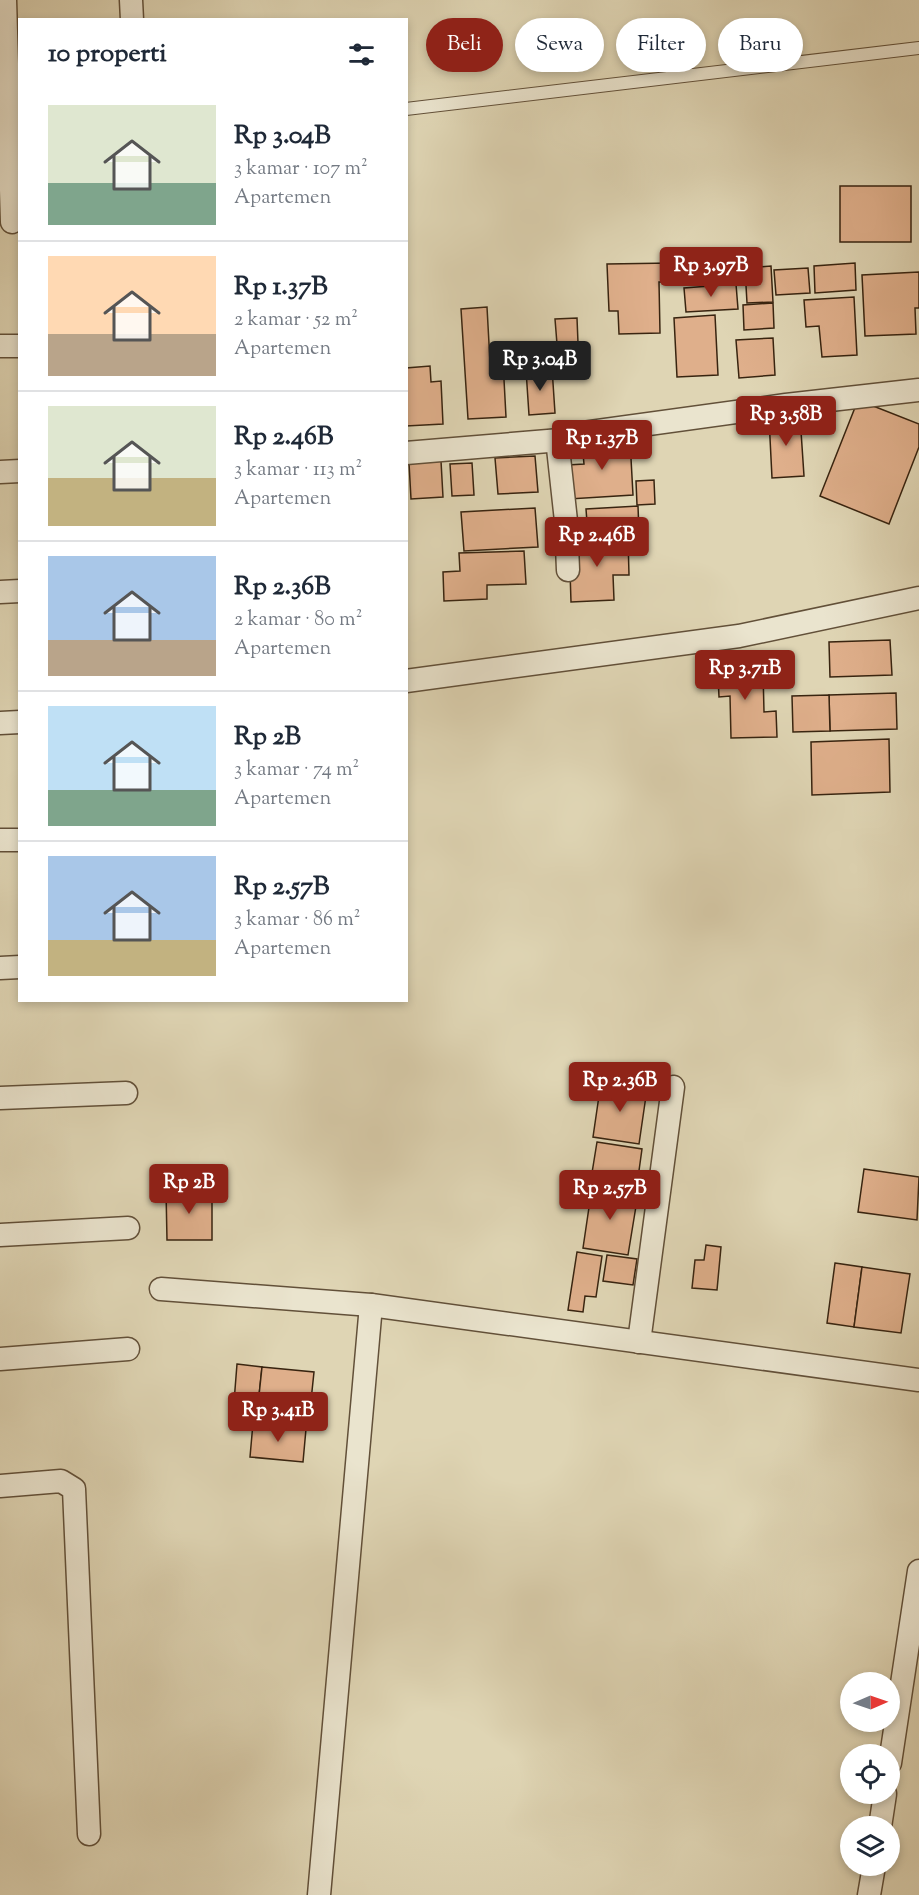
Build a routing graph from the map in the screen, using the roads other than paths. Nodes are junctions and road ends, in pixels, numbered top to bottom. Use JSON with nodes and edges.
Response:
{"nodes":[{"id":1,"x":5,"y":0,"type":"edge"},
{"id":2,"x":131,"y":0,"type":"edge"},
{"id":3,"x":132,"y":18,"type":"edge"},
{"id":4,"x":919,"y":48,"type":"edge"},
{"id":5,"x":408,"y":109,"type":"edge"},
{"id":6,"x":11,"y":222,"type":"edge"},
{"id":7,"x":0,"y":346,"type":"edge"},
{"id":8,"x":18,"y":346,"type":"edge"},
{"id":9,"x":919,"y":390,"type":"edge"},
{"id":10,"x":560,"y":440,"type":"junction"},
{"id":11,"x":408,"y":453,"type":"edge"},
{"id":12,"x":18,"y":471,"type":"edge"},
{"id":13,"x":0,"y":472,"type":"edge"},
{"id":14,"x":568,"y":570,"type":"dead end"},
{"id":15,"x":18,"y":591,"type":"edge"},
{"id":16,"x":0,"y":592,"type":"edge"},
{"id":17,"x":919,"y":598,"type":"edge"},
{"id":18,"x":408,"y":681,"type":"edge"},
{"id":19,"x":18,"y":722,"type":"edge"},
{"id":20,"x":0,"y":723,"type":"edge"},
{"id":21,"x":0,"y":840,"type":"edge"},
{"id":22,"x":18,"y":840,"type":"edge"},
{"id":23,"x":18,"y":967,"type":"edge"},
{"id":24,"x":0,"y":968,"type":"edge"},
{"id":25,"x":673,"y":1087,"type":"dead end"},
{"id":26,"x":126,"y":1093,"type":"dead end"},
{"id":27,"x":0,"y":1098,"type":"edge"},
{"id":28,"x":128,"y":1228,"type":"dead end"},
{"id":29,"x":0,"y":1235,"type":"edge"},
{"id":30,"x":161,"y":1289,"type":"dead end"},
{"id":31,"x":371,"y":1305,"type":"junction"},
{"id":32,"x":639,"y":1342,"type":"junction"},
{"id":33,"x":128,"y":1349,"type":"dead end"},
{"id":34,"x":0,"y":1359,"type":"edge"},
{"id":35,"x":919,"y":1380,"type":"edge"},
{"id":36,"x":0,"y":1486,"type":"edge"},
{"id":37,"x":919,"y":1571,"type":"edge"},
{"id":38,"x":893,"y":1744,"type":"edge"},
{"id":39,"x":89,"y":1834,"type":"dead end"},
{"id":40,"x":872,"y":1876,"type":"edge"},
{"id":41,"x":319,"y":1895,"type":"edge"},
{"id":42,"x":869,"y":1895,"type":"edge"}],
"edges":[{"from":1,"to":6,"type":"street"},
{"from":2,"to":3,"type":"street"},
{"from":4,"to":5,"type":"lane"},
{"from":7,"to":8,"type":"street"},
{"from":9,"to":10,"type":"street"},
{"from":10,"to":11,"type":"street"},
{"from":10,"to":14,"type":"street"},
{"from":12,"to":13,"type":"street"},
{"from":15,"to":16,"type":"street"},
{"from":17,"to":18,"type":"street"},
{"from":19,"to":20,"type":"street"},
{"from":21,"to":22,"type":"street"},
{"from":23,"to":24,"type":"street"},
{"from":25,"to":32,"type":"street"},
{"from":26,"to":27,"type":"street"},
{"from":28,"to":29,"type":"street"},
{"from":30,"to":31,"type":"street"},
{"from":31,"to":32,"type":"street"},
{"from":31,"to":41,"type":"street"},
{"from":32,"to":35,"type":"street"},
{"from":33,"to":34,"type":"street"},
{"from":36,"to":39,"type":"street"},
{"from":37,"to":38,"type":"street"},
{"from":40,"to":42,"type":"street"}]}
